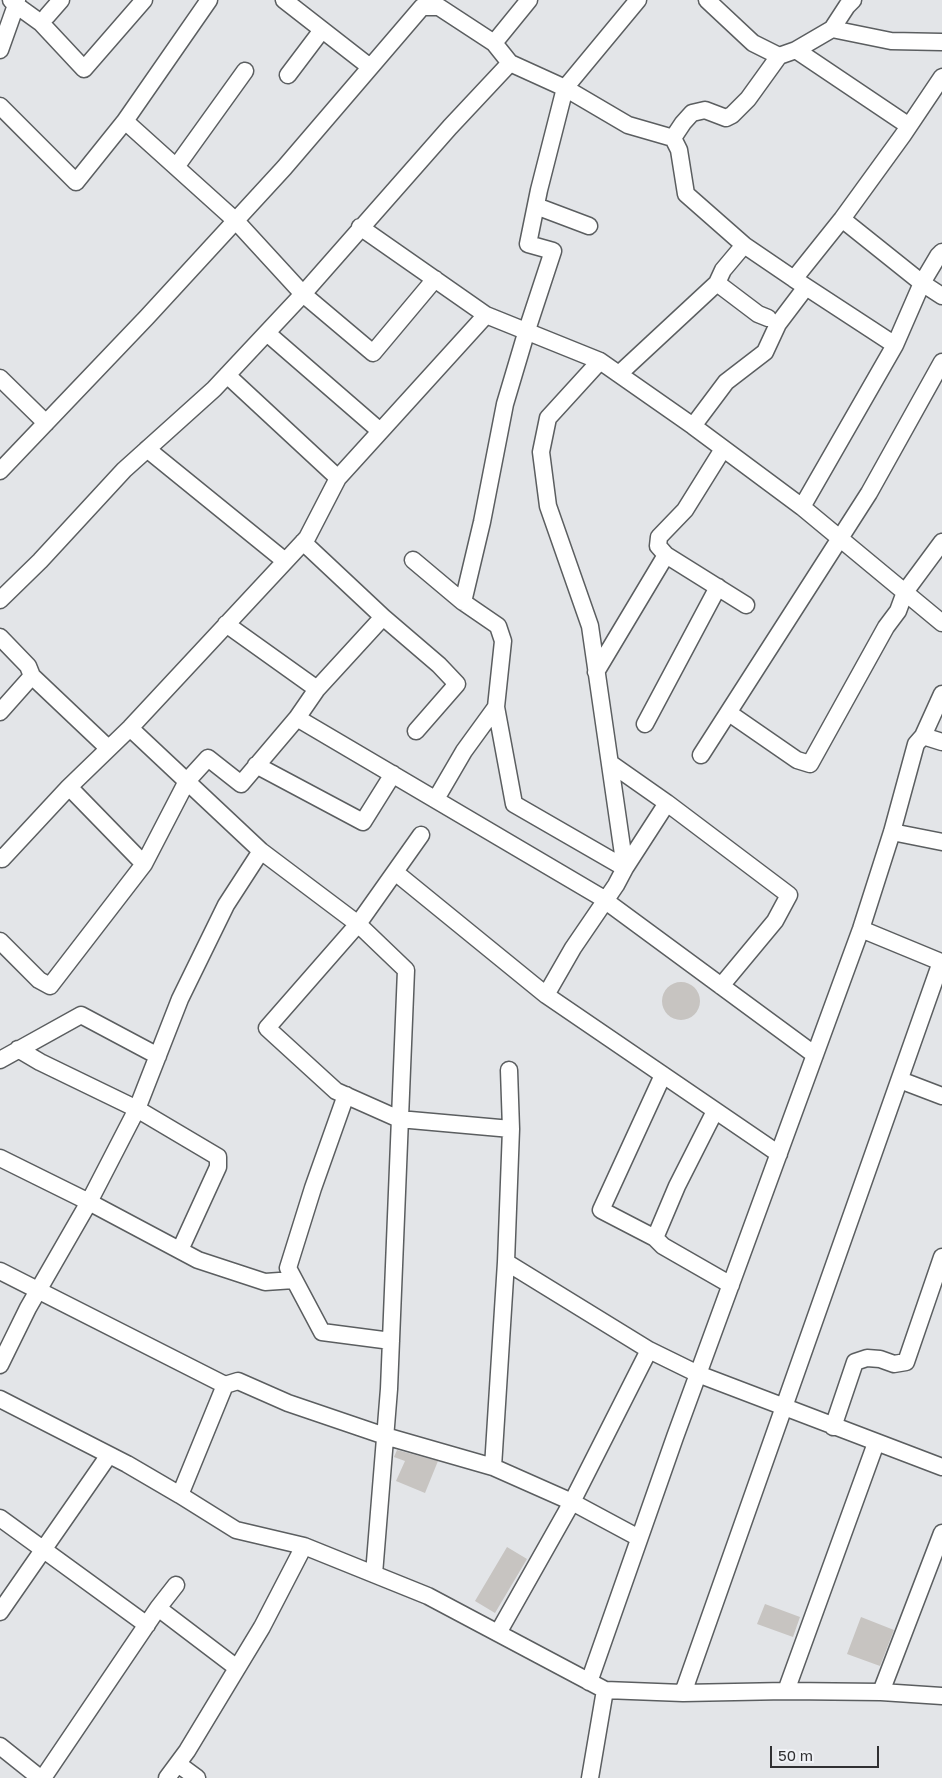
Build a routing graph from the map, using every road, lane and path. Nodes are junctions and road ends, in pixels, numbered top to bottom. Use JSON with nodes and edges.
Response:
{"nodes":[{"id":1,"x":61,"y":0,"type":"edge"},
{"id":2,"x":144,"y":0,"type":"edge"},
{"id":3,"x":209,"y":0,"type":"edge"},
{"id":4,"x":284,"y":0,"type":"edge"},
{"id":5,"x":529,"y":0,"type":"edge"},
{"id":6,"x":638,"y":0,"type":"edge"},
{"id":7,"x":707,"y":0,"type":"edge"},
{"id":8,"x":853,"y":0,"type":"edge"},
{"id":9,"x":15,"y":2,"type":"edge"},
{"id":10,"x":441,"y":4,"type":"edge"},
{"id":11,"x":47,"y":16,"type":"dead end"},
{"id":12,"x":832,"y":29,"type":"junction"},
{"id":13,"x":322,"y":30,"type":"junction"},
{"id":14,"x":942,"y":42,"type":"edge"},
{"id":15,"x":494,"y":43,"type":"junction"},
{"id":16,"x":0,"y":50,"type":"edge"},
{"id":17,"x":796,"y":50,"type":"junction"},
{"id":18,"x":779,"y":56,"type":"junction"},
{"id":19,"x":510,"y":63,"type":"junction"},
{"id":20,"x":370,"y":67,"type":"junction"},
{"id":21,"x":245,"y":71,"type":"dead end"},
{"id":22,"x":288,"y":75,"type":"dead end"},
{"id":23,"x":942,"y":77,"type":"edge"},
{"id":24,"x":565,"y":88,"type":"junction"},
{"id":25,"x":936,"y":97,"type":"edge"},
{"id":26,"x":0,"y":106,"type":"edge"},
{"id":27,"x":125,"y":120,"type":"junction"},
{"id":28,"x":909,"y":126,"type":"junction"},
{"id":29,"x":673,"y":138,"type":"junction"},
{"id":30,"x":176,"y":167,"type":"junction"},
{"id":31,"x":536,"y":206,"type":"junction"},
{"id":32,"x":842,"y":220,"type":"junction"},
{"id":33,"x":236,"y":221,"type":"junction"},
{"id":34,"x":589,"y":226,"type":"dead end"},
{"id":35,"x":360,"y":227,"type":"junction"},
{"id":36,"x":744,"y":246,"type":"junction"},
{"id":37,"x":942,"y":252,"type":"edge"},
{"id":38,"x":435,"y":279,"type":"junction"},
{"id":39,"x":717,"y":283,"type":"junction"},
{"id":40,"x":800,"y":283,"type":"junction"},
{"id":41,"x":922,"y":283,"type":"junction"},
{"id":42,"x":303,"y":294,"type":"junction"},
{"id":43,"x":942,"y":296,"type":"edge"},
{"id":44,"x":486,"y":315,"type":"junction"},
{"id":45,"x":768,"y":318,"type":"dead end"},
{"id":46,"x":527,"y":330,"type":"junction"},
{"id":47,"x":267,"y":333,"type":"junction"},
{"id":48,"x":895,"y":345,"type":"junction"},
{"id":49,"x":600,"y":361,"type":"junction"},
{"id":50,"x":942,"y":362,"type":"edge"},
{"id":51,"x":619,"y":374,"type":"junction"},
{"id":52,"x":227,"y":376,"type":"junction"},
{"id":53,"x":0,"y":378,"type":"edge"},
{"id":54,"x":46,"y":423,"type":"junction"},
{"id":55,"x":693,"y":426,"type":"junction"},
{"id":56,"x":380,"y":430,"type":"junction"},
{"id":57,"x":147,"y":449,"type":"junction"},
{"id":58,"x":723,"y":449,"type":"junction"},
{"id":59,"x":0,"y":471,"type":"edge"},
{"id":60,"x":338,"y":478,"type":"junction"},
{"id":61,"x":802,"y":507,"type":"junction"},
{"id":62,"x":840,"y":538,"type":"junction"},
{"id":63,"x":303,"y":542,"type":"junction"},
{"id":64,"x":942,"y":542,"type":"edge"},
{"id":65,"x":666,"y":554,"type":"junction"},
{"id":66,"x":413,"y":560,"type":"dead end"},
{"id":67,"x":285,"y":561,"type":"junction"},
{"id":68,"x":718,"y":588,"type":"junction"},
{"id":69,"x":905,"y":592,"type":"junction"},
{"id":70,"x":0,"y":600,"type":"edge"},
{"id":71,"x":463,"y":602,"type":"junction"},
{"id":72,"x":746,"y":605,"type":"dead end"},
{"id":73,"x":383,"y":616,"type":"junction"},
{"id":74,"x":942,"y":623,"type":"edge"},
{"id":75,"x":226,"y":624,"type":"junction"},
{"id":76,"x":0,"y":637,"type":"edge"},
{"id":77,"x":596,"y":672,"type":"junction"},
{"id":78,"x":32,"y":676,"type":"junction"},
{"id":79,"x":318,"y":689,"type":"junction"},
{"id":80,"x":942,"y":694,"type":"edge"},
{"id":81,"x":496,"y":707,"type":"junction"},
{"id":82,"x":0,"y":712,"type":"edge"},
{"id":83,"x":729,"y":713,"type":"junction"},
{"id":84,"x":297,"y":718,"type":"junction"},
{"id":85,"x":645,"y":724,"type":"dead end"},
{"id":86,"x":130,"y":728,"type":"junction"},
{"id":87,"x":416,"y":731,"type":"dead end"},
{"id":88,"x":923,"y":736,"type":"junction"},
{"id":89,"x":942,"y":742,"type":"edge"},
{"id":90,"x":108,"y":748,"type":"junction"},
{"id":91,"x":701,"y":755,"type":"dead end"},
{"id":92,"x":610,"y":762,"type":"junction"},
{"id":93,"x":256,"y":765,"type":"junction"},
{"id":94,"x":393,"y":774,"type":"junction"},
{"id":95,"x":186,"y":781,"type":"junction"},
{"id":96,"x":69,"y":787,"type":"junction"},
{"id":97,"x":436,"y":800,"type":"junction"},
{"id":98,"x":668,"y":803,"type":"junction"},
{"id":99,"x":892,"y":832,"type":"junction"},
{"id":100,"x":421,"y":835,"type":"dead end"},
{"id":101,"x":942,"y":842,"type":"edge"},
{"id":102,"x":261,"y":851,"type":"junction"},
{"id":103,"x":0,"y":858,"type":"edge"},
{"id":104,"x":144,"y":864,"type":"junction"},
{"id":105,"x":625,"y":868,"type":"junction"},
{"id":106,"x":396,"y":872,"type":"junction"},
{"id":107,"x":605,"y":901,"type":"junction"},
{"id":108,"x":358,"y":924,"type":"junction"},
{"id":109,"x":861,"y":929,"type":"junction"},
{"id":110,"x":0,"y":941,"type":"edge"},
{"id":111,"x":942,"y":961,"type":"edge"},
{"id":112,"x":721,"y":986,"type":"junction"},
{"id":113,"x":546,"y":995,"type":"junction"},
{"id":114,"x":18,"y":1049,"type":"junction"},
{"id":115,"x":815,"y":1055,"type":"junction"},
{"id":116,"x":158,"y":1056,"type":"junction"},
{"id":117,"x":0,"y":1060,"type":"edge"},
{"id":118,"x":509,"y":1070,"type":"dead end"},
{"id":119,"x":663,"y":1075,"type":"junction"},
{"id":120,"x":900,"y":1080,"type":"junction"},
{"id":121,"x":346,"y":1095,"type":"junction"},
{"id":122,"x":942,"y":1096,"type":"edge"},
{"id":123,"x":137,"y":1109,"type":"junction"},
{"id":124,"x":715,"y":1111,"type":"junction"},
{"id":125,"x":399,"y":1119,"type":"junction"},
{"id":126,"x":511,"y":1129,"type":"junction"},
{"id":127,"x":778,"y":1154,"type":"junction"},
{"id":128,"x":0,"y":1158,"type":"edge"},
{"id":129,"x":89,"y":1202,"type":"junction"},
{"id":130,"x":655,"y":1238,"type":"junction"},
{"id":131,"x":180,"y":1250,"type":"junction"},
{"id":132,"x":942,"y":1257,"type":"edge"},
{"id":133,"x":506,"y":1262,"type":"junction"},
{"id":134,"x":0,"y":1271,"type":"edge"},
{"id":135,"x":294,"y":1280,"type":"junction"},
{"id":136,"x":731,"y":1285,"type":"junction"},
{"id":137,"x":39,"y":1289,"type":"junction"},
{"id":138,"x":391,"y":1341,"type":"junction"},
{"id":139,"x":648,"y":1350,"type":"junction"},
{"id":140,"x":0,"y":1365,"type":"edge"},
{"id":141,"x":698,"y":1374,"type":"junction"},
{"id":142,"x":225,"y":1385,"type":"junction"},
{"id":143,"x":0,"y":1399,"type":"edge"},
{"id":144,"x":783,"y":1407,"type":"junction"},
{"id":145,"x":833,"y":1427,"type":"junction"},
{"id":146,"x":385,"y":1436,"type":"junction"},
{"id":147,"x":876,"y":1443,"type":"junction"},
{"id":148,"x":109,"y":1455,"type":"junction"},
{"id":149,"x":493,"y":1467,"type":"junction"},
{"id":150,"x":942,"y":1467,"type":"edge"},
{"id":151,"x":180,"y":1495,"type":"junction"},
{"id":152,"x":572,"y":1502,"type":"junction"},
{"id":153,"x":0,"y":1518,"type":"edge"},
{"id":154,"x":942,"y":1533,"type":"edge"},
{"id":155,"x":639,"y":1538,"type":"junction"},
{"id":156,"x":304,"y":1546,"type":"junction"},
{"id":157,"x":45,"y":1549,"type":"junction"},
{"id":158,"x":374,"y":1574,"type":"junction"},
{"id":159,"x":176,"y":1585,"type":"dead end"},
{"id":160,"x":158,"y":1608,"type":"junction"},
{"id":161,"x":0,"y":1612,"type":"edge"},
{"id":162,"x":147,"y":1625,"type":"junction"},
{"id":163,"x":498,"y":1633,"type":"junction"},
{"id":164,"x":237,"y":1668,"type":"junction"},
{"id":165,"x":589,"y":1682,"type":"junction"},
{"id":166,"x":605,"y":1690,"type":"junction"},
{"id":167,"x":786,"y":1691,"type":"junction"},
{"id":168,"x":881,"y":1692,"type":"junction"},
{"id":169,"x":683,"y":1693,"type":"junction"},
{"id":170,"x":942,"y":1696,"type":"edge"},
{"id":171,"x":0,"y":1746,"type":"edge"},
{"id":172,"x":178,"y":1764,"type":"junction"},
{"id":173,"x":41,"y":1778,"type":"edge"},
{"id":174,"x":167,"y":1778,"type":"edge"},
{"id":175,"x":197,"y":1778,"type":"edge"},
{"id":176,"x":590,"y":1778,"type":"edge"}],
"edges":[{"from":1,"to":11,"type":"street"},
{"from":2,"to":9,"type":"street"},
{"from":3,"to":27,"type":"street"},
{"from":4,"to":13,"type":"street"},
{"from":5,"to":15,"type":"street"},
{"from":6,"to":24,"type":"street"},
{"from":7,"to":18,"type":"street"},
{"from":8,"to":12,"type":"street"},
{"from":9,"to":16,"type":"street"},
{"from":10,"to":15,"type":"street"},
{"from":10,"to":20,"type":"street"},
{"from":12,"to":14,"type":"street"},
{"from":12,"to":17,"type":"street"},
{"from":13,"to":20,"type":"street"},
{"from":13,"to":22,"type":"street"},
{"from":15,"to":19,"type":"street"},
{"from":17,"to":18,"type":"street"},
{"from":17,"to":28,"type":"street"},
{"from":18,"to":29,"type":"street"},
{"from":19,"to":24,"type":"street"},
{"from":19,"to":35,"type":"street"},
{"from":20,"to":33,"type":"street"},
{"from":21,"to":30,"type":"street"},
{"from":23,"to":25,"type":"street"},
{"from":24,"to":29,"type":"street"},
{"from":24,"to":31,"type":"street"},
{"from":25,"to":28,"type":"street"},
{"from":26,"to":27,"type":"street"},
{"from":27,"to":30,"type":"street"},
{"from":28,"to":32,"type":"street"},
{"from":29,"to":36,"type":"street"},
{"from":30,"to":33,"type":"street"},
{"from":31,"to":34,"type":"street"},
{"from":31,"to":46,"type":"street"},
{"from":32,"to":40,"type":"street"},
{"from":32,"to":41,"type":"street"},
{"from":33,"to":42,"type":"street"},
{"from":33,"to":54,"type":"street"},
{"from":35,"to":38,"type":"street"},
{"from":35,"to":42,"type":"street"},
{"from":36,"to":39,"type":"street"},
{"from":36,"to":40,"type":"street"},
{"from":37,"to":41,"type":"street"},
{"from":38,"to":42,"type":"street"},
{"from":38,"to":44,"type":"street"},
{"from":39,"to":45,"type":"street"},
{"from":39,"to":51,"type":"street"},
{"from":40,"to":48,"type":"street"},
{"from":40,"to":55,"type":"street"},
{"from":41,"to":43,"type":"street"},
{"from":41,"to":48,"type":"street"},
{"from":42,"to":47,"type":"street"},
{"from":44,"to":46,"type":"street"},
{"from":44,"to":56,"type":"street"},
{"from":46,"to":49,"type":"street"},
{"from":46,"to":71,"type":"street"},
{"from":47,"to":52,"type":"street"},
{"from":47,"to":56,"type":"street"},
{"from":48,"to":61,"type":"street"},
{"from":49,"to":51,"type":"street"},
{"from":49,"to":77,"type":"street"},
{"from":50,"to":62,"type":"street"},
{"from":51,"to":55,"type":"street"},
{"from":52,"to":57,"type":"street"},
{"from":52,"to":60,"type":"street"},
{"from":53,"to":54,"type":"street"},
{"from":54,"to":59,"type":"street"},
{"from":55,"to":58,"type":"street"},
{"from":56,"to":60,"type":"street"},
{"from":57,"to":67,"type":"street"},
{"from":57,"to":70,"type":"street"},
{"from":58,"to":61,"type":"street"},
{"from":58,"to":65,"type":"street"},
{"from":60,"to":63,"type":"street"},
{"from":61,"to":62,"type":"street"},
{"from":62,"to":69,"type":"street"},
{"from":62,"to":83,"type":"street"},
{"from":63,"to":67,"type":"street"},
{"from":63,"to":73,"type":"street"},
{"from":64,"to":69,"type":"street"},
{"from":65,"to":68,"type":"street"},
{"from":65,"to":77,"type":"street"},
{"from":66,"to":71,"type":"street"},
{"from":67,"to":75,"type":"street"},
{"from":68,"to":72,"type":"street"},
{"from":68,"to":85,"type":"street"},
{"from":69,"to":74,"type":"street"},
{"from":69,"to":83,"type":"street"},
{"from":71,"to":81,"type":"street"},
{"from":73,"to":79,"type":"street"},
{"from":73,"to":87,"type":"street"},
{"from":75,"to":79,"type":"street"},
{"from":75,"to":86,"type":"street"},
{"from":76,"to":78,"type":"street"},
{"from":77,"to":92,"type":"street"},
{"from":78,"to":82,"type":"street"},
{"from":78,"to":90,"type":"street"},
{"from":79,"to":84,"type":"street"},
{"from":80,"to":88,"type":"street"},
{"from":81,"to":97,"type":"street"},
{"from":81,"to":105,"type":"street"},
{"from":83,"to":91,"type":"street"},
{"from":84,"to":93,"type":"street"},
{"from":84,"to":94,"type":"street"},
{"from":86,"to":90,"type":"street"},
{"from":86,"to":95,"type":"street"},
{"from":88,"to":89,"type":"street"},
{"from":88,"to":99,"type":"street"},
{"from":90,"to":96,"type":"street"},
{"from":92,"to":98,"type":"street"},
{"from":92,"to":105,"type":"street"},
{"from":93,"to":94,"type":"street"},
{"from":93,"to":95,"type":"street"},
{"from":94,"to":97,"type":"street"},
{"from":95,"to":102,"type":"street"},
{"from":95,"to":104,"type":"street"},
{"from":96,"to":103,"type":"street"},
{"from":96,"to":104,"type":"street"},
{"from":97,"to":107,"type":"street"},
{"from":98,"to":105,"type":"street"},
{"from":98,"to":112,"type":"street"},
{"from":99,"to":101,"type":"street"},
{"from":99,"to":109,"type":"street"},
{"from":100,"to":106,"type":"street"},
{"from":102,"to":108,"type":"street"},
{"from":102,"to":116,"type":"street"},
{"from":104,"to":110,"type":"street"},
{"from":105,"to":107,"type":"street"},
{"from":106,"to":108,"type":"street"},
{"from":106,"to":113,"type":"street"},
{"from":107,"to":112,"type":"street"},
{"from":107,"to":113,"type":"street"},
{"from":108,"to":121,"type":"street"},
{"from":108,"to":125,"type":"street"},
{"from":109,"to":111,"type":"street"},
{"from":109,"to":115,"type":"street"},
{"from":111,"to":120,"type":"street"},
{"from":112,"to":115,"type":"street"},
{"from":113,"to":119,"type":"street"},
{"from":114,"to":116,"type":"street"},
{"from":114,"to":117,"type":"street"},
{"from":114,"to":123,"type":"street"},
{"from":115,"to":127,"type":"street"},
{"from":116,"to":123,"type":"street"},
{"from":118,"to":126,"type":"street"},
{"from":119,"to":124,"type":"street"},
{"from":119,"to":130,"type":"street"},
{"from":120,"to":122,"type":"street"},
{"from":120,"to":144,"type":"street"},
{"from":121,"to":125,"type":"street"},
{"from":121,"to":135,"type":"street"},
{"from":123,"to":129,"type":"street"},
{"from":123,"to":131,"type":"street"},
{"from":124,"to":127,"type":"street"},
{"from":124,"to":130,"type":"street"},
{"from":125,"to":126,"type":"street"},
{"from":125,"to":138,"type":"street"},
{"from":126,"to":133,"type":"street"},
{"from":127,"to":136,"type":"street"},
{"from":128,"to":129,"type":"street"},
{"from":129,"to":131,"type":"street"},
{"from":129,"to":137,"type":"street"},
{"from":130,"to":136,"type":"street"},
{"from":131,"to":135,"type":"street"},
{"from":132,"to":145,"type":"street"},
{"from":133,"to":139,"type":"street"},
{"from":133,"to":149,"type":"street"},
{"from":134,"to":137,"type":"street"},
{"from":135,"to":138,"type":"street"},
{"from":136,"to":141,"type":"street"},
{"from":137,"to":140,"type":"street"},
{"from":137,"to":142,"type":"street"},
{"from":138,"to":146,"type":"street"},
{"from":139,"to":141,"type":"street"},
{"from":139,"to":152,"type":"street"},
{"from":141,"to":144,"type":"street"},
{"from":141,"to":155,"type":"street"},
{"from":142,"to":146,"type":"street"},
{"from":142,"to":151,"type":"street"},
{"from":143,"to":148,"type":"street"},
{"from":144,"to":145,"type":"street"},
{"from":144,"to":169,"type":"street"},
{"from":145,"to":147,"type":"street"},
{"from":146,"to":149,"type":"street"},
{"from":146,"to":158,"type":"street"},
{"from":147,"to":150,"type":"street"},
{"from":147,"to":167,"type":"street"},
{"from":148,"to":151,"type":"street"},
{"from":148,"to":157,"type":"street"},
{"from":149,"to":152,"type":"street"},
{"from":151,"to":156,"type":"street"},
{"from":152,"to":155,"type":"street"},
{"from":152,"to":163,"type":"street"},
{"from":153,"to":157,"type":"street"},
{"from":154,"to":168,"type":"street"},
{"from":155,"to":165,"type":"street"},
{"from":156,"to":158,"type":"street"},
{"from":156,"to":164,"type":"street"},
{"from":157,"to":161,"type":"street"},
{"from":157,"to":162,"type":"street"},
{"from":158,"to":163,"type":"street"},
{"from":159,"to":160,"type":"street"},
{"from":160,"to":162,"type":"street"},
{"from":160,"to":164,"type":"street"},
{"from":162,"to":173,"type":"street"},
{"from":163,"to":165,"type":"street"},
{"from":164,"to":172,"type":"street"},
{"from":165,"to":166,"type":"street"},
{"from":166,"to":169,"type":"street"},
{"from":166,"to":176,"type":"street"},
{"from":167,"to":168,"type":"street"},
{"from":167,"to":169,"type":"street"},
{"from":168,"to":170,"type":"street"},
{"from":171,"to":173,"type":"street"},
{"from":172,"to":174,"type":"street"},
{"from":172,"to":175,"type":"street"}]}
